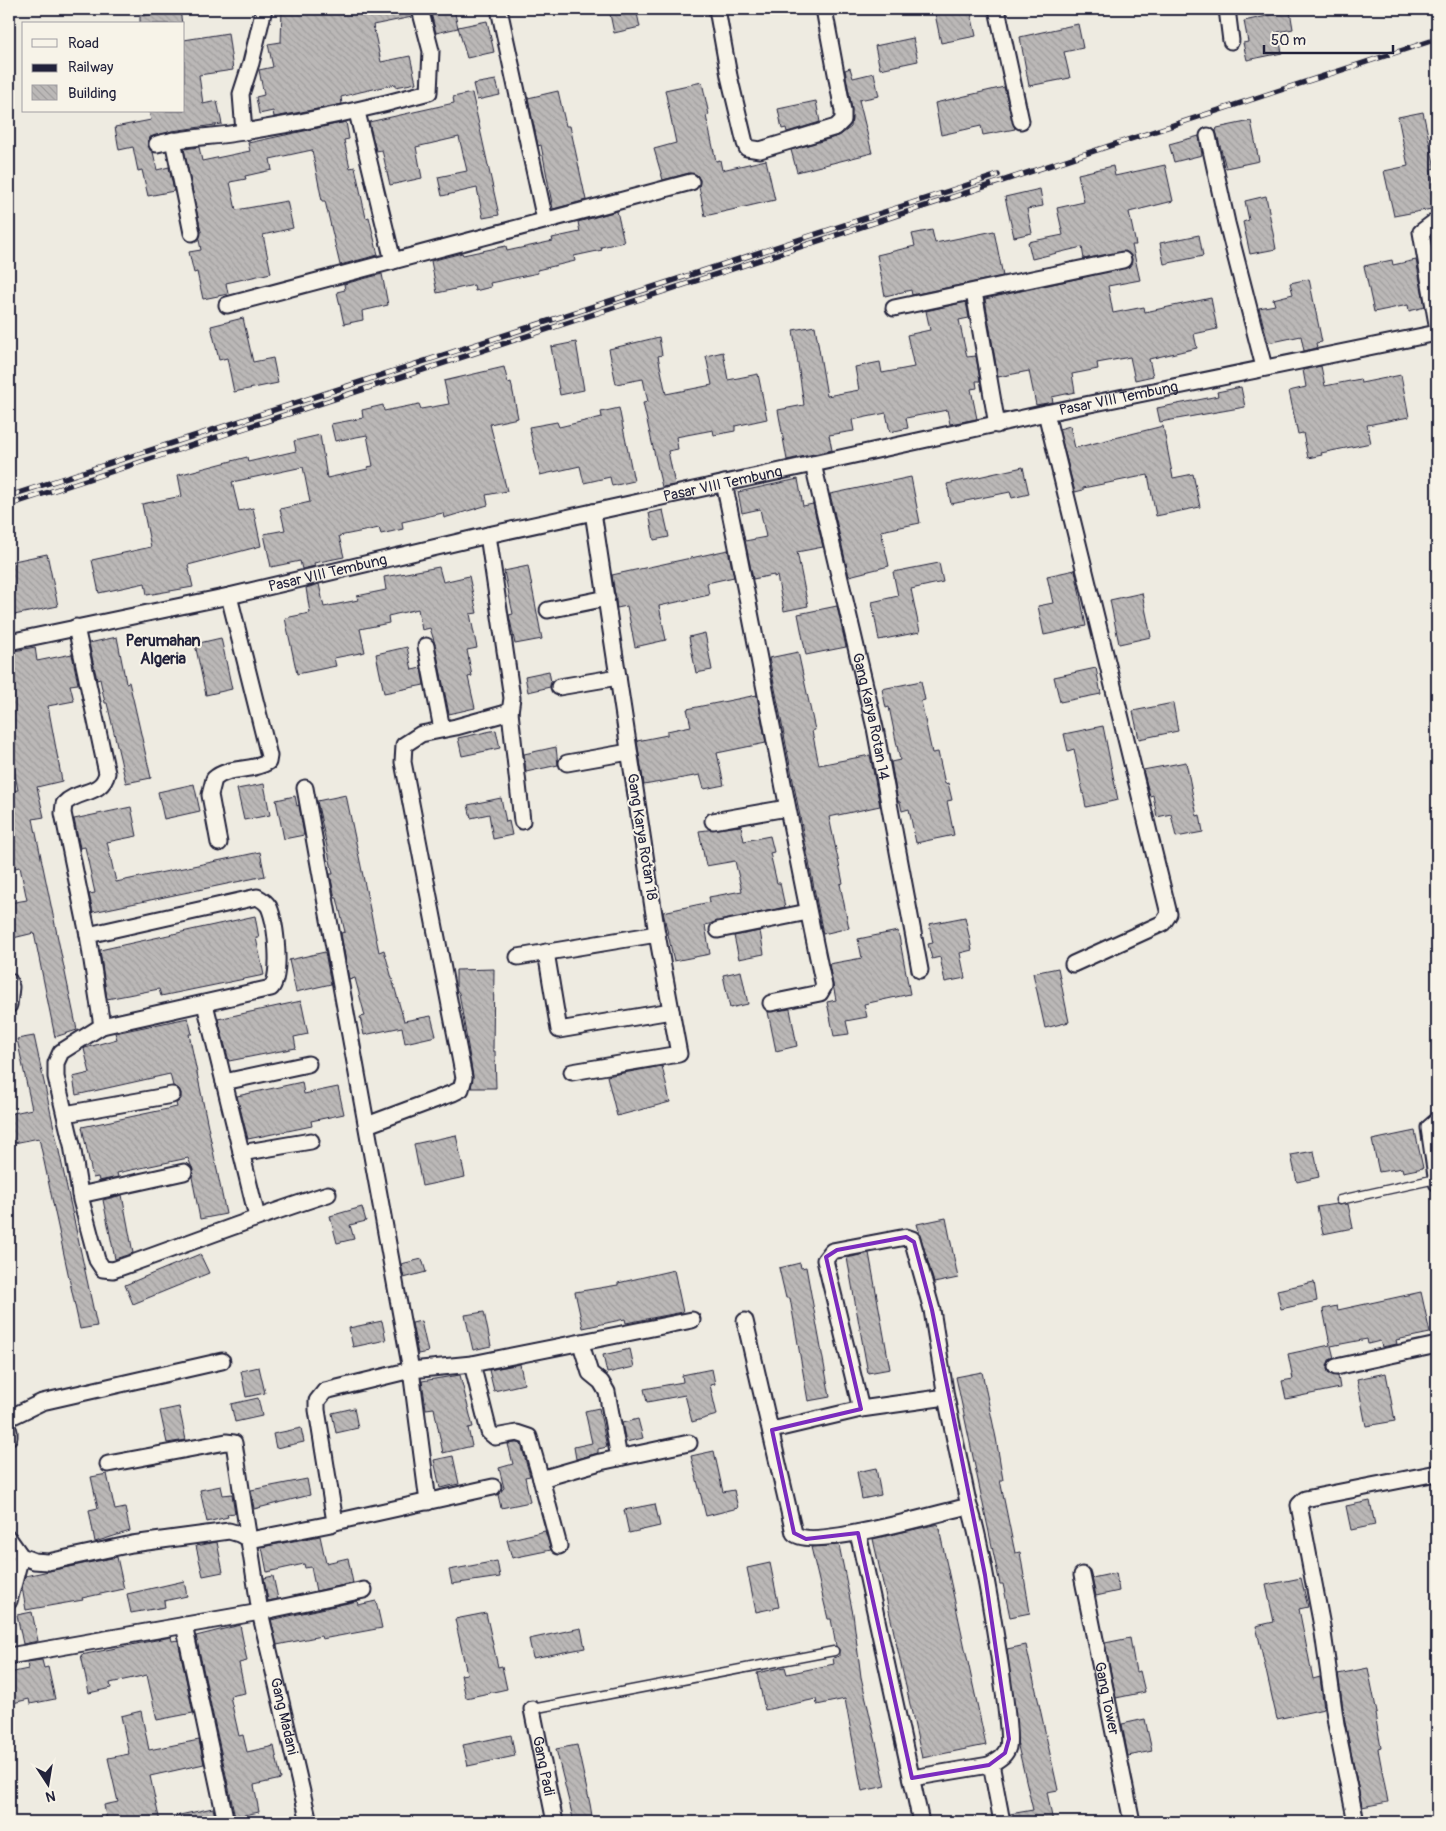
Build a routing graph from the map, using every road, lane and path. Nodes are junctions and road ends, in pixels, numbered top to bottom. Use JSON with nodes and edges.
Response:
{"nodes":[{"id":1,"x":264,"y":9,"type":"edge"},
{"id":2,"x":420,"y":9,"type":"edge"},
{"id":3,"x":499,"y":9,"type":"edge"},
{"id":4,"x":717,"y":9,"type":"edge"},
{"id":5,"x":824,"y":9,"type":"edge"},
{"id":6,"x":998,"y":9,"type":"edge"},
{"id":7,"x":1227,"y":9,"type":"edge"},
{"id":8,"x":1231,"y":41,"type":"dead end"},
{"id":9,"x":357,"y":112,"type":"junction"},
{"id":10,"x":1021,"y":121,"type":"dead end"},
{"id":11,"x":244,"y":132,"type":"junction"},
{"id":12,"x":1208,"y":136,"type":"dead end"},
{"id":13,"x":173,"y":140,"type":"junction"},
{"id":14,"x":157,"y":144,"type":"dead end"},
{"id":15,"x":691,"y":182,"type":"dead end"},
{"id":16,"x":545,"y":220,"type":"junction"},
{"id":17,"x":1437,"y":220,"type":"edge"},
{"id":18,"x":192,"y":233,"type":"dead end"},
{"id":19,"x":1123,"y":260,"type":"dead end"},
{"id":20,"x":393,"y":261,"type":"junction"},
{"id":21,"x":974,"y":292,"type":"junction"},
{"id":22,"x":227,"y":305,"type":"dead end"},
{"id":23,"x":894,"y":308,"type":"dead end"},
{"id":24,"x":1437,"y":324,"type":"edge"},
{"id":25,"x":1437,"y":333,"type":"edge"},
{"id":26,"x":1264,"y":367,"type":"junction"},
{"id":27,"x":1046,"y":413,"type":"junction"},
{"id":28,"x":997,"y":425,"type":"junction"},
{"id":29,"x":813,"y":464,"type":"junction"},
{"id":30,"x":724,"y":483,"type":"junction"},
{"id":31,"x":592,"y":512,"type":"junction"},
{"id":32,"x":488,"y":535,"type":"junction"},
{"id":33,"x":229,"y":596,"type":"junction"},
{"id":34,"x":607,"y":598,"type":"junction"},
{"id":35,"x":548,"y":610,"type":"dead end"},
{"id":36,"x":76,"y":627,"type":"junction"},
{"id":37,"x":9,"y":642,"type":"edge"},
{"id":38,"x":426,"y":646,"type":"dead end"},
{"id":39,"x":618,"y":677,"type":"junction"},
{"id":40,"x":559,"y":687,"type":"dead end"},
{"id":41,"x":510,"y":712,"type":"junction"},
{"id":42,"x":442,"y":729,"type":"junction"},
{"id":43,"x":629,"y":752,"type":"junction"},
{"id":44,"x":567,"y":763,"type":"dead end"},
{"id":45,"x":305,"y":788,"type":"dead end"},
{"id":46,"x":787,"y":808,"type":"junction"},
{"id":47,"x":522,"y":821,"type":"dead end"},
{"id":48,"x":713,"y":821,"type":"dead end"},
{"id":49,"x":219,"y":842,"type":"dead end"},
{"id":50,"x":808,"y":912,"type":"junction"},
{"id":51,"x":718,"y":930,"type":"dead end"},
{"id":52,"x":88,"y":934,"type":"junction"},
{"id":53,"x":657,"y":934,"type":"junction"},
{"id":54,"x":546,"y":952,"type":"junction"},
{"id":55,"x":518,"y":957,"type":"dead end"},
{"id":56,"x":1073,"y":964,"type":"dead end"},
{"id":57,"x":920,"y":970,"type":"dead end"},
{"id":58,"x":9,"y":981,"type":"edge"},
{"id":59,"x":771,"y":1003,"type":"dead end"},
{"id":60,"x":205,"y":1004,"type":"junction"},
{"id":61,"x":9,"y":1005,"type":"edge"},
{"id":62,"x":671,"y":1012,"type":"junction"},
{"id":63,"x":102,"y":1026,"type":"junction"},
{"id":64,"x":308,"y":1064,"type":"dead end"},
{"id":65,"x":572,"y":1072,"type":"dead end"},
{"id":66,"x":224,"y":1082,"type":"junction"},
{"id":67,"x":172,"y":1095,"type":"dead end"},
{"id":68,"x":65,"y":1114,"type":"junction"},
{"id":69,"x":1437,"y":1121,"type":"edge"},
{"id":70,"x":367,"y":1125,"type":"junction"},
{"id":71,"x":311,"y":1141,"type":"dead end"},
{"id":72,"x":240,"y":1153,"type":"junction"},
{"id":73,"x":184,"y":1172,"type":"dead end"},
{"id":74,"x":1437,"y":1181,"type":"edge"},
{"id":75,"x":328,"y":1194,"type":"dead end"},
{"id":76,"x":80,"y":1195,"type":"junction"},
{"id":77,"x":1340,"y":1200,"type":"dead end"},
{"id":78,"x":257,"y":1216,"type":"junction"},
{"id":79,"x":692,"y":1320,"type":"dead end"},
{"id":80,"x":745,"y":1321,"type":"dead end"},
{"id":81,"x":581,"y":1344,"type":"junction"},
{"id":82,"x":1437,"y":1345,"type":"edge"},
{"id":83,"x":222,"y":1361,"type":"dead end"},
{"id":84,"x":472,"y":1364,"type":"junction"},
{"id":85,"x":1336,"y":1367,"type":"dead end"},
{"id":86,"x":411,"y":1370,"type":"junction"},
{"id":87,"x":946,"y":1397,"type":"junction"},
{"id":88,"x":862,"y":1410,"type":"junction"},
{"id":89,"x":9,"y":1418,"type":"edge"},
{"id":90,"x":772,"y":1430,"type":"junction"},
{"id":91,"x":9,"y":1431,"type":"edge"},
{"id":92,"x":9,"y":1437,"type":"edge"},
{"id":93,"x":689,"y":1443,"type":"dead end"},
{"id":94,"x":619,"y":1458,"type":"junction"},
{"id":95,"x":108,"y":1464,"type":"dead end"},
{"id":96,"x":1437,"y":1473,"type":"edge"},
{"id":97,"x":541,"y":1479,"type":"junction"},
{"id":98,"x":494,"y":1487,"type":"dead end"},
{"id":99,"x":428,"y":1502,"type":"junction"},
{"id":100,"x":968,"y":1504,"type":"junction"},
{"id":101,"x":335,"y":1522,"type":"junction"},
{"id":102,"x":858,"y":1533,"type":"junction"},
{"id":103,"x":9,"y":1539,"type":"edge"},
{"id":104,"x":250,"y":1540,"type":"junction"},
{"id":105,"x":559,"y":1546,"type":"dead end"},
{"id":106,"x":21,"y":1556,"type":"junction"},
{"id":107,"x":1082,"y":1575,"type":"dead end"},
{"id":108,"x":364,"y":1590,"type":"dead end"},
{"id":109,"x":9,"y":1601,"type":"edge"},
{"id":110,"x":260,"y":1612,"type":"junction"},
{"id":111,"x":184,"y":1625,"type":"junction"},
{"id":112,"x":834,"y":1651,"type":"dead end"},
{"id":113,"x":9,"y":1656,"type":"edge"},
{"id":114,"x":532,"y":1709,"type":"joint"},
{"id":115,"x":989,"y":1765,"type":"junction"},
{"id":116,"x":912,"y":1778,"type":"junction"},
{"id":117,"x":226,"y":1822,"type":"edge"},
{"id":118,"x":309,"y":1822,"type":"edge"},
{"id":119,"x":555,"y":1822,"type":"edge"},
{"id":120,"x":921,"y":1822,"type":"edge"},
{"id":121,"x":1002,"y":1822,"type":"edge"},
{"id":122,"x":1132,"y":1822,"type":"edge"},
{"id":123,"x":1356,"y":1822,"type":"edge"}],
"edges":[{"from":1,"to":11,"type":"street"},
{"from":2,"to":9,"type":"street"},
{"from":3,"to":16,"type":"street"},
{"from":4,"to":5,"type":"street"},
{"from":6,"to":10,"type":"street"},
{"from":7,"to":8,"type":"street"},
{"from":9,"to":11,"type":"street"},
{"from":9,"to":20,"type":"street"},
{"from":11,"to":13,"type":"street"},
{"from":12,"to":26,"type":"street"},
{"from":13,"to":14,"type":"street"},
{"from":13,"to":18,"type":"street"},
{"from":15,"to":16,"type":"street"},
{"from":16,"to":20,"type":"street"},
{"from":17,"to":24,"type":"street"},
{"from":19,"to":21,"type":"street"},
{"from":20,"to":22,"type":"street"},
{"from":21,"to":23,"type":"street"},
{"from":21,"to":28,"type":"street"},
{"from":25,"to":26,"type":"street","name":"Pasar VIII Tembung"},
{"from":26,"to":27,"type":"street","name":"Pasar VIII Tembung"},
{"from":27,"to":28,"type":"street","name":"Pasar VIII Tembung"},
{"from":27,"to":56,"type":"street"},
{"from":28,"to":29,"type":"street","name":"Pasar VIII Tembung"},
{"from":29,"to":30,"type":"street","name":"Pasar VIII Tembung"},
{"from":29,"to":57,"type":"street","name":"Gang Karya Rotan 14"},
{"from":30,"to":31,"type":"street","name":"Pasar VIII Tembung"},
{"from":30,"to":46,"type":"street"},
{"from":31,"to":32,"type":"street","name":"Pasar VIII Tembung"},
{"from":31,"to":34,"type":"street","name":"Gang Karya Rotan 18"},
{"from":32,"to":33,"type":"street","name":"Pasar VIII Tembung"},
{"from":32,"to":41,"type":"street"},
{"from":33,"to":36,"type":"street","name":"Pasar VIII Tembung"},
{"from":33,"to":49,"type":"street"},
{"from":34,"to":35,"type":"street"},
{"from":34,"to":39,"type":"street","name":"Gang Karya Rotan 18"},
{"from":36,"to":37,"type":"street","name":"Pasar VIII Tembung"},
{"from":36,"to":52,"type":"street"},
{"from":38,"to":42,"type":"street"},
{"from":39,"to":40,"type":"street"},
{"from":39,"to":43,"type":"street","name":"Gang Karya Rotan 18"},
{"from":41,"to":42,"type":"street"},
{"from":41,"to":47,"type":"street"},
{"from":42,"to":70,"type":"street"},
{"from":43,"to":44,"type":"street"},
{"from":43,"to":53,"type":"street","name":"Gang Karya Rotan 18"},
{"from":45,"to":70,"type":"street"},
{"from":46,"to":48,"type":"street"},
{"from":46,"to":50,"type":"street"},
{"from":50,"to":51,"type":"street"},
{"from":50,"to":59,"type":"street"},
{"from":52,"to":60,"type":"street"},
{"from":52,"to":63,"type":"street"},
{"from":53,"to":54,"type":"street"},
{"from":53,"to":62,"type":"street","name":"Gang Karya Rotan 18"},
{"from":54,"to":55,"type":"street"},
{"from":54,"to":62,"type":"street"},
{"from":58,"to":61,"type":"street"},
{"from":60,"to":63,"type":"street"},
{"from":60,"to":66,"type":"street"},
{"from":62,"to":65,"type":"street","name":"Gang Karya Rotan 18"},
{"from":63,"to":68,"type":"street"},
{"from":64,"to":66,"type":"street"},
{"from":66,"to":72,"type":"street"},
{"from":67,"to":68,"type":"street"},
{"from":68,"to":76,"type":"street"},
{"from":69,"to":74,"type":"street"},
{"from":70,"to":86,"type":"street"},
{"from":71,"to":72,"type":"street"},
{"from":72,"to":78,"type":"street"},
{"from":73,"to":76,"type":"street"},
{"from":74,"to":77,"type":"lane"},
{"from":75,"to":78,"type":"street"},
{"from":76,"to":78,"type":"street"},
{"from":79,"to":81,"type":"street"},
{"from":80,"to":90,"type":"street"},
{"from":81,"to":84,"type":"street"},
{"from":81,"to":94,"type":"street"},
{"from":82,"to":85,"type":"street"},
{"from":83,"to":89,"type":"street"},
{"from":84,"to":86,"type":"street"},
{"from":84,"to":97,"type":"street"},
{"from":86,"to":99,"type":"street"},
{"from":86,"to":101,"type":"street"},
{"from":87,"to":88,"type":"street"},
{"from":87,"to":88,"type":"street"},
{"from":87,"to":100,"type":"street"},
{"from":88,"to":90,"type":"street"},
{"from":90,"to":102,"type":"street"},
{"from":91,"to":92,"type":"street"},
{"from":93,"to":94,"type":"street"},
{"from":94,"to":97,"type":"street"},
{"from":95,"to":104,"type":"street","name":"Gang Madani"},
{"from":96,"to":123,"type":"street"},
{"from":97,"to":105,"type":"street"},
{"from":98,"to":99,"type":"street"},
{"from":99,"to":101,"type":"street"},
{"from":100,"to":102,"type":"street"},
{"from":100,"to":115,"type":"street"},
{"from":101,"to":104,"type":"street"},
{"from":102,"to":116,"type":"street"},
{"from":103,"to":106,"type":"street"},
{"from":104,"to":106,"type":"street"},
{"from":104,"to":110,"type":"street","name":"Gang Madani"},
{"from":106,"to":109,"type":"street"},
{"from":107,"to":122,"type":"street","name":"Gang Tower"},
{"from":108,"to":110,"type":"street"},
{"from":110,"to":111,"type":"street"},
{"from":110,"to":118,"type":"street","name":"Gang Madani"},
{"from":111,"to":113,"type":"street"},
{"from":111,"to":117,"type":"street"},
{"from":112,"to":114,"type":"lane"},
{"from":114,"to":119,"type":"street","name":"Gang Padi"},
{"from":115,"to":116,"type":"street"},
{"from":115,"to":121,"type":"street"},
{"from":116,"to":120,"type":"street"}]}
